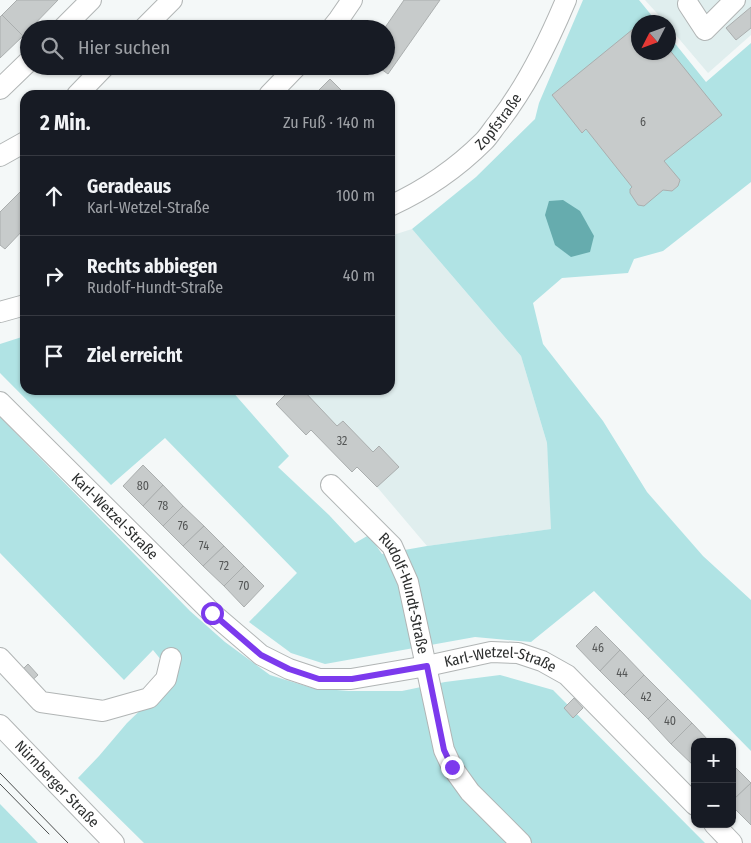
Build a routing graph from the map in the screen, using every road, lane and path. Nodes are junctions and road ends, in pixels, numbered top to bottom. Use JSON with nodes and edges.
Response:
{"nodes":[{"id":1,"x":91,"y":0,"type":"edge"},
{"id":2,"x":172,"y":0,"type":"edge"},
{"id":3,"x":352,"y":0,"type":"edge"},
{"id":4,"x":566,"y":0,"type":"edge"},
{"id":5,"x":735,"y":0,"type":"edge"},
{"id":6,"x":687,"y":1,"type":"edge"},
{"id":7,"x":71,"y":20,"type":"edge"},
{"id":8,"x":152,"y":20,"type":"edge"},
{"id":9,"x":338,"y":20,"type":"edge"},
{"id":10,"x":20,"y":70,"type":"edge"},
{"id":11,"x":96,"y":75,"type":"edge"},
{"id":12,"x":288,"y":75,"type":"edge"},
{"id":13,"x":0,"y":89,"type":"edge"},
{"id":14,"x":82,"y":90,"type":"edge"},
{"id":15,"x":274,"y":90,"type":"edge"},
{"id":16,"x":20,"y":145,"type":"edge"},
{"id":17,"x":0,"y":156,"type":"edge"},
{"id":18,"x":395,"y":204,"type":"edge"},
{"id":19,"x":20,"y":306,"type":"edge"},
{"id":20,"x":0,"y":312,"type":"edge"},
{"id":21,"x":0,"y":402,"type":"edge"},
{"id":22,"x":332,"y":484,"type":"dead end"},
{"id":23,"x":0,"y":658,"type":"edge"},
{"id":24,"x":171,"y":658,"type":"dead end"},
{"id":25,"x":427,"y":666,"type":"junction"},
{"id":26,"x":0,"y":725,"type":"edge"},
{"id":27,"x":691,"y":801,"type":"edge"},
{"id":28,"x":718,"y":828,"type":"edge"},
{"id":29,"x":114,"y":843,"type":"edge"},
{"id":30,"x":521,"y":843,"type":"edge"},
{"id":31,"x":732,"y":843,"type":"edge"}],
"edges":[{"from":1,"to":7,"type":"street"},
{"from":2,"to":8,"type":"street"},
{"from":3,"to":9,"type":"street"},
{"from":4,"to":18,"type":"street","name":"Zopfstraße"},
{"from":5,"to":6,"type":"street"},
{"from":10,"to":13,"type":"street"},
{"from":11,"to":14,"type":"street"},
{"from":12,"to":15,"type":"street"},
{"from":16,"to":17,"type":"street"},
{"from":19,"to":20,"type":"street"},
{"from":21,"to":25,"type":"street","name":"Karl-Wetzel-Straße"},
{"from":22,"to":25,"type":"street","name":"Rudolf-Hundt-Straße"},
{"from":23,"to":24,"type":"street"},
{"from":25,"to":27,"type":"street","name":"Karl-Wetzel-Straße"},
{"from":25,"to":30,"type":"street","name":"Rudolf-Hundt-Straße"},
{"from":26,"to":29,"type":"street","name":"Nürnberger Straße"},
{"from":28,"to":31,"type":"street"}]}
